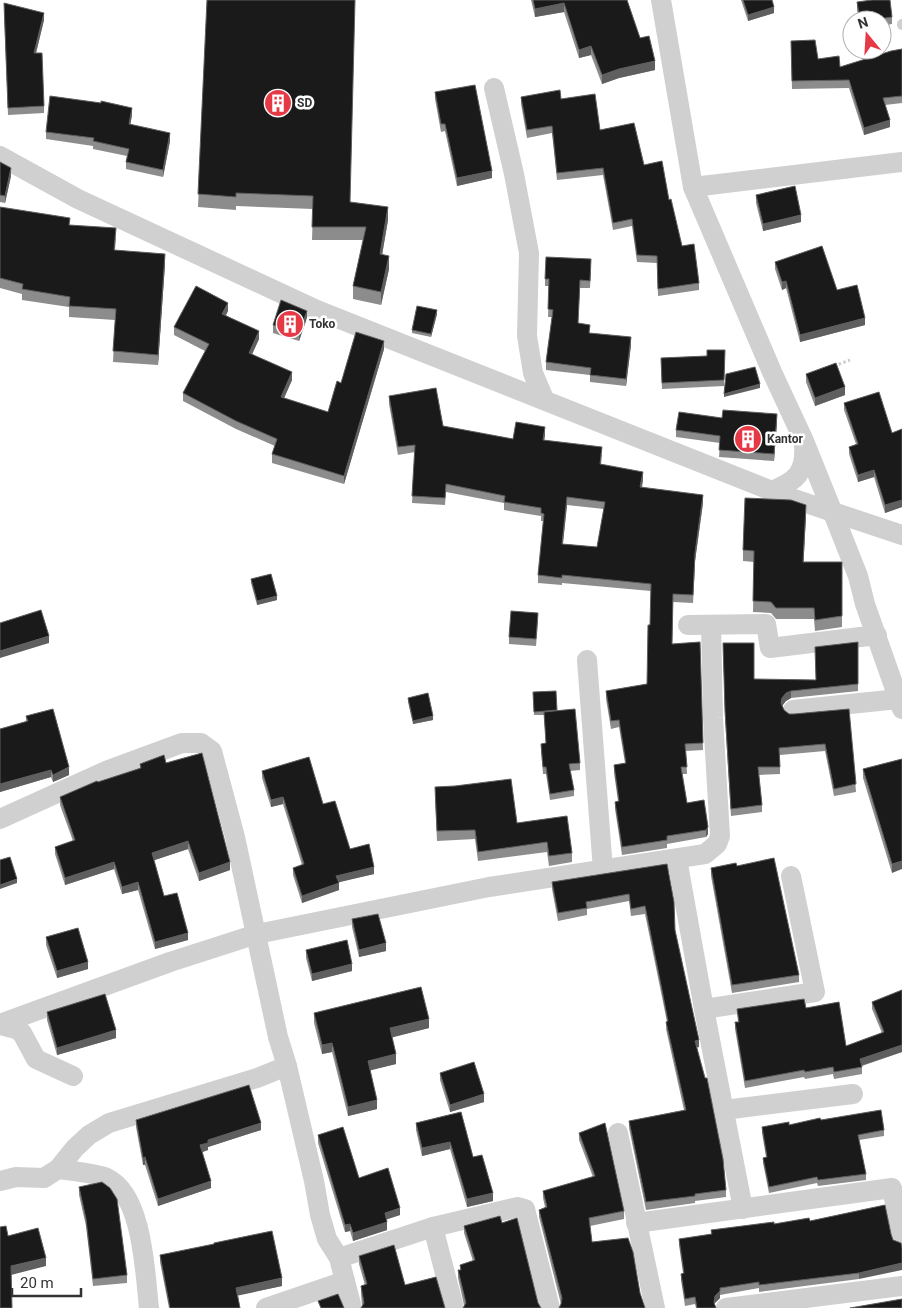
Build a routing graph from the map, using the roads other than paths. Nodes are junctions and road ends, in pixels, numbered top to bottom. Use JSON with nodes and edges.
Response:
{"nodes":[{"id":1,"x":661,"y":0,"type":"edge"},
{"id":2,"x":494,"y":88,"type":"dead end"},
{"id":3,"x":0,"y":156,"type":"edge"},
{"id":4,"x":902,"y":162,"type":"edge"},
{"id":5,"x":693,"y":187,"type":"junction"},
{"id":6,"x":544,"y":399,"type":"junction"},
{"id":7,"x":804,"y":441,"type":"junction"},
{"id":8,"x":772,"y":491,"type":"junction"},
{"id":9,"x":833,"y":513,"type":"junction"},
{"id":10,"x":902,"y":535,"type":"edge"},
{"id":11,"x":688,"y":625,"type":"dead end"},
{"id":12,"x":711,"y":625,"type":"junction"},
{"id":13,"x":877,"y":635,"type":"junction"},
{"id":14,"x":587,"y":660,"type":"dead end"},
{"id":15,"x":900,"y":704,"type":"edge"},
{"id":16,"x":794,"y":710,"type":"dead end"},
{"id":17,"x":0,"y":819,"type":"edge"},
{"id":18,"x":678,"y":859,"type":"junction"},
{"id":19,"x":603,"y":870,"type":"junction"},
{"id":20,"x":791,"y":876,"type":"dead end"},
{"id":21,"x":256,"y":934,"type":"junction"},
{"id":22,"x":704,"y":1009,"type":"junction"},
{"id":23,"x":0,"y":1024,"type":"edge"},
{"id":24,"x":287,"y":1066,"type":"junction"},
{"id":25,"x":73,"y":1076,"type":"dead end"},
{"id":26,"x":852,"y":1094,"type":"dead end"},
{"id":27,"x":724,"y":1110,"type":"junction"},
{"id":28,"x":618,"y":1133,"type":"dead end"},
{"id":29,"x":58,"y":1169,"type":"junction"},
{"id":30,"x":0,"y":1181,"type":"edge"},
{"id":31,"x":743,"y":1209,"type":"junction"},
{"id":32,"x":636,"y":1223,"type":"junction"},
{"id":33,"x":433,"y":1227,"type":"junction"},
{"id":34,"x":902,"y":1238,"type":"edge"},
{"id":35,"x":339,"y":1258,"type":"junction"},
{"id":36,"x":345,"y":1281,"type":"junction"},
{"id":37,"x":902,"y":1286,"type":"edge"},
{"id":38,"x":149,"y":1308,"type":"edge"},
{"id":39,"x":266,"y":1308,"type":"edge"},
{"id":40,"x":352,"y":1308,"type":"edge"},
{"id":41,"x":454,"y":1308,"type":"edge"},
{"id":42,"x":550,"y":1308,"type":"edge"},
{"id":43,"x":655,"y":1308,"type":"edge"},
{"id":44,"x":726,"y":1308,"type":"edge"}],
"edges":[{"from":1,"to":5,"type":"street"},
{"from":2,"to":6,"type":"street"},
{"from":3,"to":6,"type":"street"},
{"from":4,"to":5,"type":"street"},
{"from":5,"to":7,"type":"street"},
{"from":6,"to":8,"type":"street"},
{"from":7,"to":8,"type":"street"},
{"from":7,"to":9,"type":"street"},
{"from":8,"to":9,"type":"street"},
{"from":9,"to":10,"type":"street"},
{"from":9,"to":13,"type":"street"},
{"from":11,"to":12,"type":"street"},
{"from":12,"to":13,"type":"street"},
{"from":12,"to":18,"type":"street"},
{"from":13,"to":15,"type":"street"},
{"from":14,"to":19,"type":"street"},
{"from":15,"to":16,"type":"street"},
{"from":17,"to":21,"type":"street"},
{"from":18,"to":19,"type":"street"},
{"from":18,"to":22,"type":"street"},
{"from":19,"to":21,"type":"street"},
{"from":20,"to":22,"type":"street"},
{"from":21,"to":23,"type":"street"},
{"from":21,"to":24,"type":"street"},
{"from":22,"to":27,"type":"street"},
{"from":23,"to":25,"type":"street"},
{"from":24,"to":29,"type":"street"},
{"from":24,"to":35,"type":"street"},
{"from":26,"to":27,"type":"street"},
{"from":27,"to":31,"type":"street"},
{"from":28,"to":32,"type":"street"},
{"from":29,"to":30,"type":"street"},
{"from":29,"to":38,"type":"street"},
{"from":31,"to":32,"type":"street"},
{"from":31,"to":34,"type":"street"},
{"from":32,"to":43,"type":"street"},
{"from":33,"to":35,"type":"street"},
{"from":33,"to":41,"type":"street"},
{"from":33,"to":42,"type":"street"},
{"from":35,"to":36,"type":"street"},
{"from":36,"to":39,"type":"street"},
{"from":36,"to":40,"type":"street"},
{"from":37,"to":44,"type":"street"}]}
